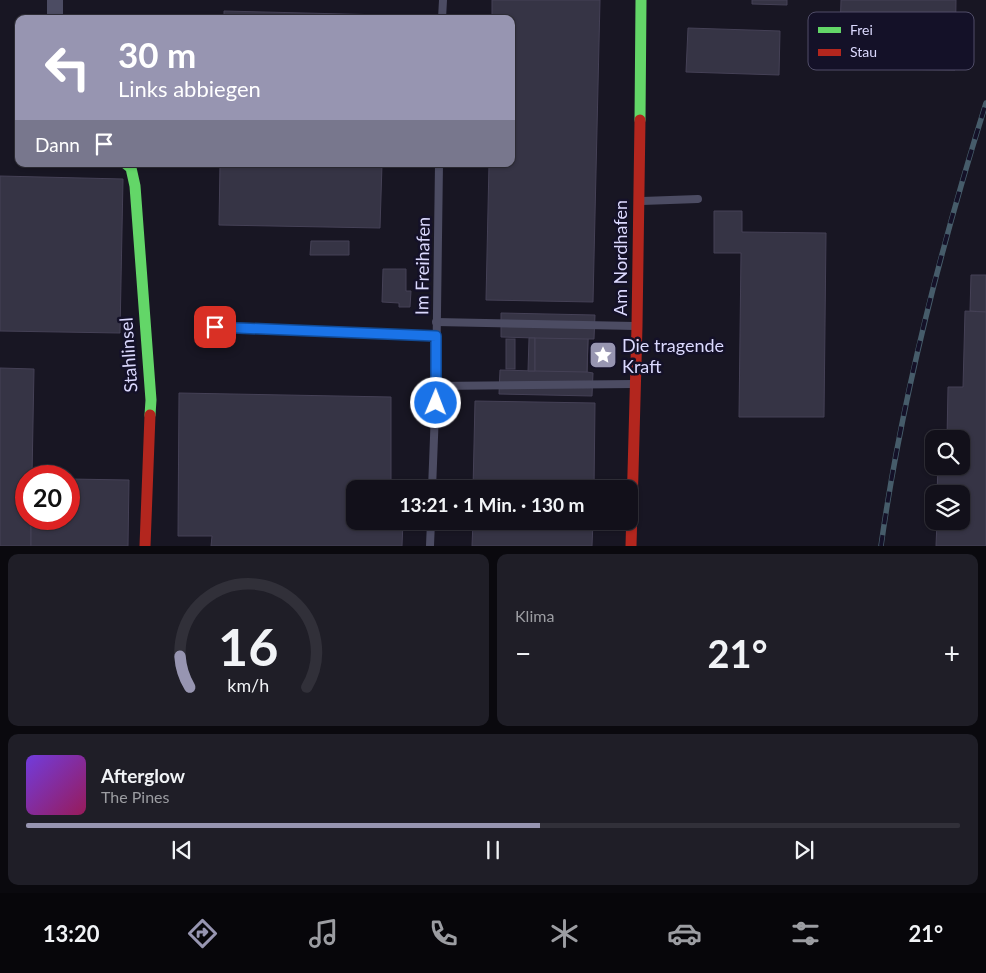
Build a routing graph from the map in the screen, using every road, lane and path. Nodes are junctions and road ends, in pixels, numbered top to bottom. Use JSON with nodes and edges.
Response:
{"nodes":[{"id":1,"x":55,"y":0,"type":"edge"},
{"id":2,"x":443,"y":0,"type":"edge"},
{"id":3,"x":641,"y":0,"type":"edge"},
{"id":4,"x":55,"y":15,"type":"edge"},
{"id":5,"x":442,"y":15,"type":"edge"},
{"id":6,"x":130,"y":167,"type":"edge"},
{"id":7,"x":439,"y":167,"type":"edge"},
{"id":8,"x":698,"y":199,"type":"dead end"},
{"id":9,"x":637,"y":201,"type":"junction"},
{"id":10,"x":436,"y":322,"type":"junction"},
{"id":11,"x":637,"y":326,"type":"junction"},
{"id":12,"x":215,"y":327,"type":"dead end"},
{"id":13,"x":436,"y":336,"type":"junction"},
{"id":14,"x":635,"y":384,"type":"junction"},
{"id":15,"x":436,"y":386,"type":"junction"},
{"id":16,"x":432,"y":480,"type":"edge"},
{"id":17,"x":431,"y":530,"type":"edge"},
{"id":18,"x":145,"y":546,"type":"edge"},
{"id":19,"x":430,"y":546,"type":"edge"},
{"id":20,"x":631,"y":546,"type":"edge"}],
"edges":[{"from":1,"to":4,"type":"street"},
{"from":2,"to":5,"type":"lane"},
{"from":3,"to":9,"type":"main road","name":"Am Nordhafen"},
{"from":6,"to":18,"type":"main road","name":"Stahlinsel"},
{"from":7,"to":10,"type":"lane","name":"Im Freihafen"},
{"from":8,"to":9,"type":"lane"},
{"from":9,"to":11,"type":"main road","name":"Am Nordhafen"},
{"from":10,"to":11,"type":"lane"},
{"from":10,"to":13,"type":"lane","name":"Im Freihafen"},
{"from":11,"to":14,"type":"main road","name":"Am Nordhafen"},
{"from":12,"to":13,"type":"lane"},
{"from":13,"to":15,"type":"lane","name":"Im Freihafen"},
{"from":14,"to":15,"type":"lane"},
{"from":14,"to":20,"type":"main road","name":"Am Nordhafen"},
{"from":15,"to":16,"type":"lane","name":"Im Freihafen"},
{"from":17,"to":19,"type":"lane"}]}
